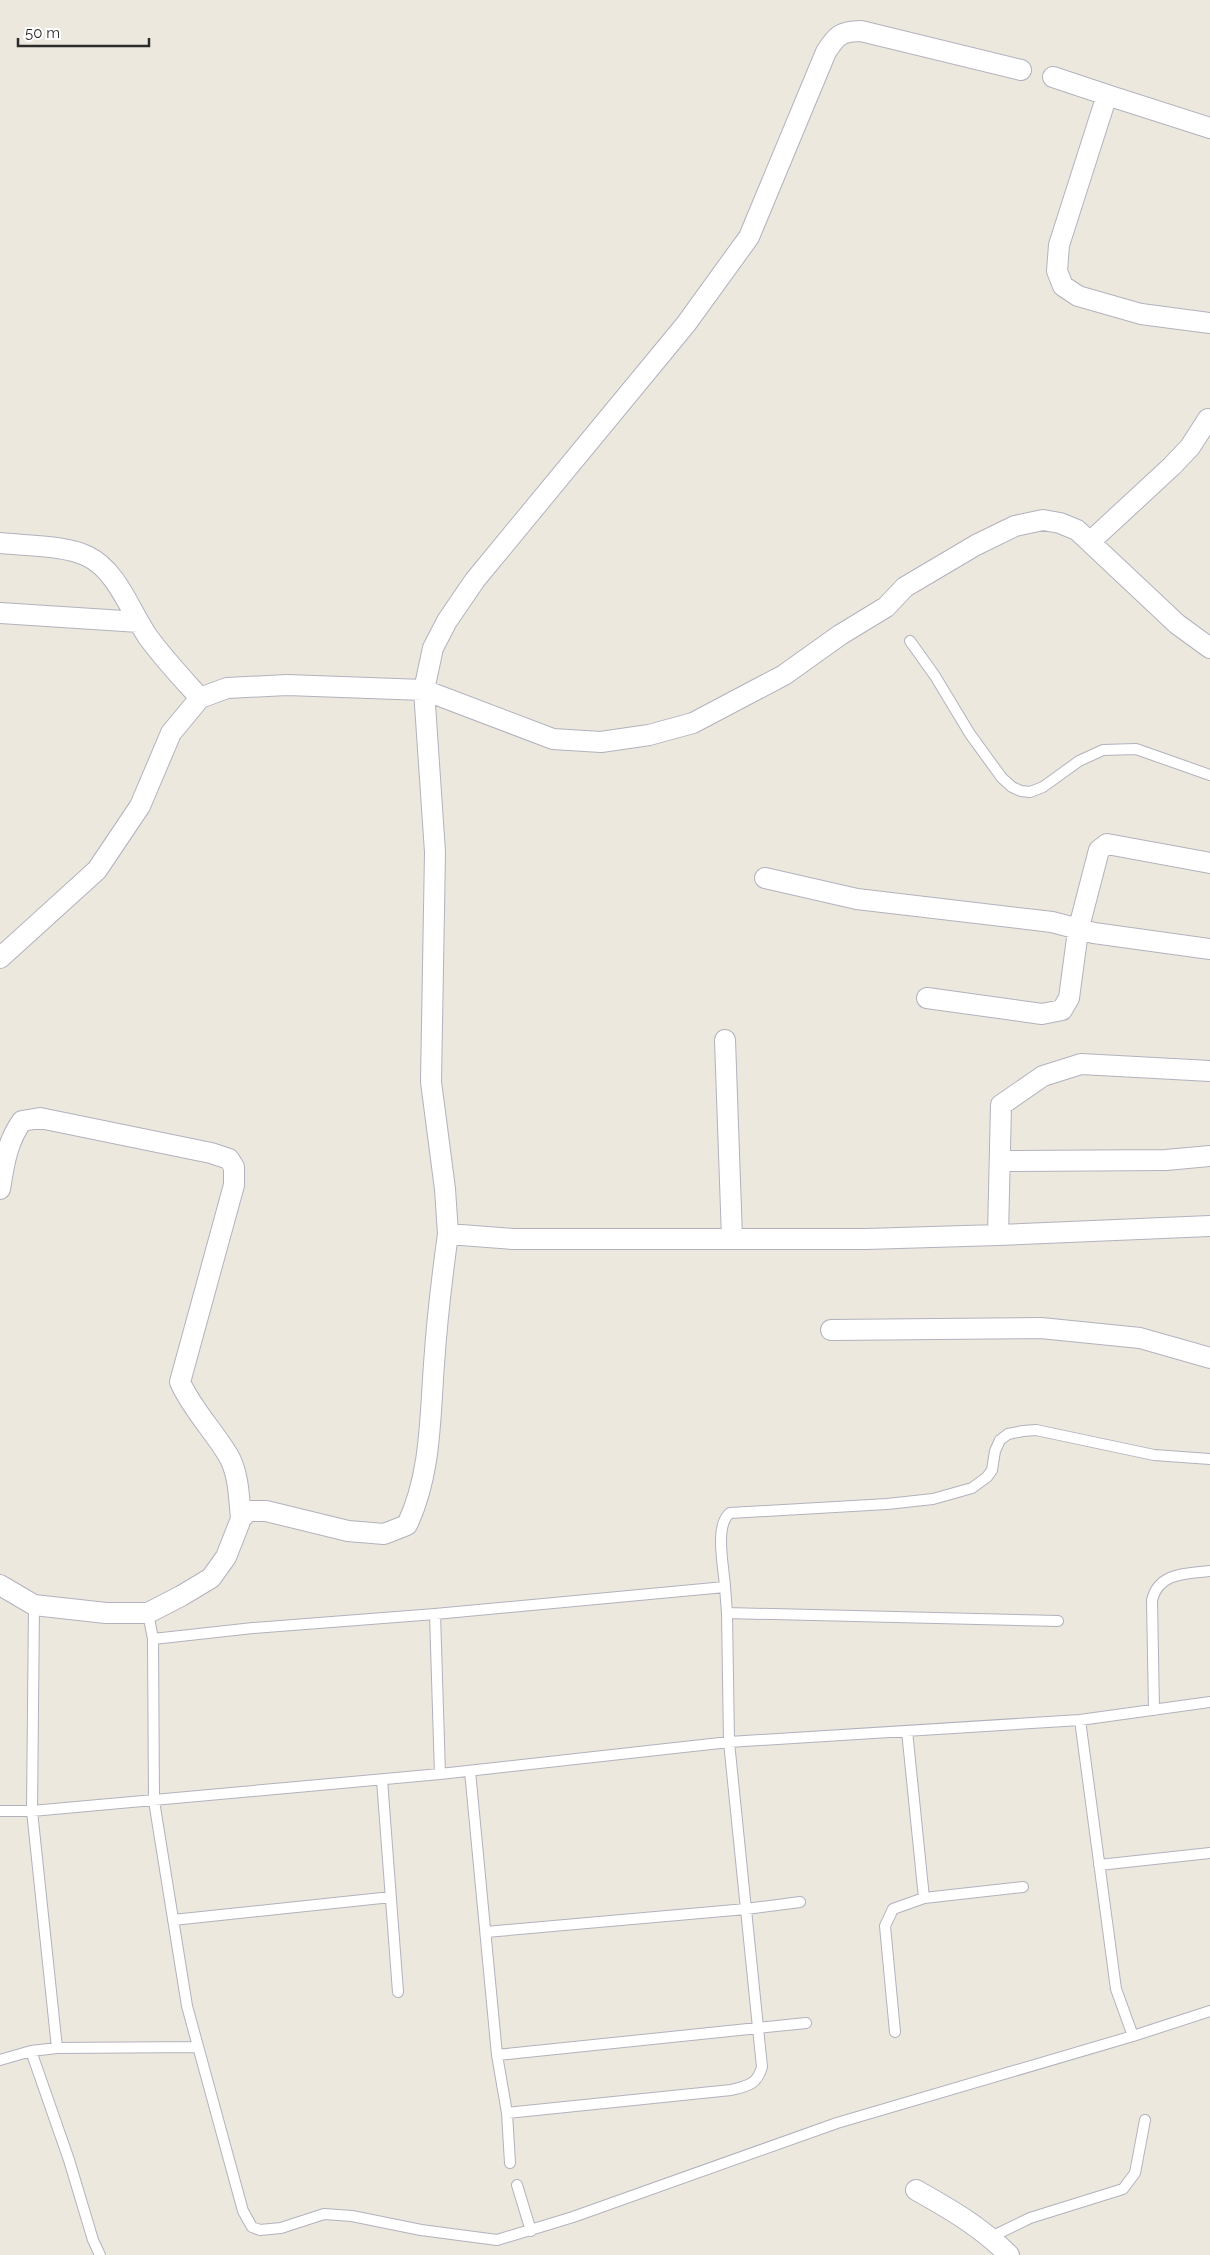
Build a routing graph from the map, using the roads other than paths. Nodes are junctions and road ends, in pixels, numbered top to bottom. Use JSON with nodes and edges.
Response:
{"nodes":[{"id":1,"x":1021,"y":70,"type":"dead end"},
{"id":2,"x":1053,"y":77,"type":"dead end"},
{"id":3,"x":1107,"y":96,"type":"junction"},
{"id":4,"x":1210,"y":128,"type":"edge"},
{"id":5,"x":1210,"y":323,"type":"edge"},
{"id":6,"x":1208,"y":419,"type":"dead end"},
{"id":7,"x":1091,"y":541,"type":"junction"},
{"id":8,"x":0,"y":543,"type":"edge"},
{"id":9,"x":0,"y":613,"type":"edge"},
{"id":10,"x":139,"y":622,"type":"junction"},
{"id":11,"x":910,"y":641,"type":"dead end"},
{"id":12,"x":1210,"y":648,"type":"edge"},
{"id":13,"x":424,"y":690,"type":"junction"},
{"id":14,"x":200,"y":698,"type":"junction"},
{"id":15,"x":1210,"y":775,"type":"edge"},
{"id":16,"x":1210,"y":863,"type":"edge"},
{"id":17,"x":765,"y":878,"type":"dead end"},
{"id":18,"x":1078,"y":931,"type":"junction"},
{"id":19,"x":1210,"y":949,"type":"edge"},
{"id":20,"x":0,"y":958,"type":"edge"},
{"id":21,"x":928,"y":998,"type":"dead end"},
{"id":22,"x":725,"y":1040,"type":"dead end"},
{"id":23,"x":1210,"y":1071,"type":"edge"},
{"id":24,"x":1210,"y":1156,"type":"edge"},
{"id":25,"x":1000,"y":1161,"type":"junction"},
{"id":26,"x":0,"y":1189,"type":"edge"},
{"id":27,"x":1210,"y":1226,"type":"edge"},
{"id":28,"x":448,"y":1234,"type":"junction"},
{"id":29,"x":998,"y":1236,"type":"junction"},
{"id":30,"x":732,"y":1238,"type":"junction"},
{"id":31,"x":831,"y":1330,"type":"dead end"},
{"id":32,"x":1210,"y":1358,"type":"edge"},
{"id":33,"x":1210,"y":1459,"type":"edge"},
{"id":34,"x":241,"y":1519,"type":"junction"},
{"id":35,"x":1210,"y":1570,"type":"edge"},
{"id":36,"x":0,"y":1585,"type":"edge"},
{"id":37,"x":725,"y":1587,"type":"junction"},
{"id":38,"x":34,"y":1605,"type":"junction"},
{"id":39,"x":148,"y":1612,"type":"junction"},
{"id":40,"x":727,"y":1613,"type":"junction"},
{"id":41,"x":435,"y":1614,"type":"junction"},
{"id":42,"x":1058,"y":1621,"type":"dead end"},
{"id":43,"x":153,"y":1639,"type":"junction"},
{"id":44,"x":1210,"y":1702,"type":"edge"},
{"id":45,"x":1154,"y":1710,"type":"junction"},
{"id":46,"x":1080,"y":1720,"type":"junction"},
{"id":47,"x":907,"y":1731,"type":"junction"},
{"id":48,"x":729,"y":1742,"type":"junction"},
{"id":49,"x":470,"y":1771,"type":"junction"},
{"id":50,"x":440,"y":1774,"type":"junction"},
{"id":51,"x":382,"y":1780,"type":"junction"},
{"id":52,"x":154,"y":1801,"type":"junction"},
{"id":53,"x":0,"y":1811,"type":"edge"},
{"id":54,"x":32,"y":1811,"type":"junction"},
{"id":55,"x":1210,"y":1853,"type":"edge"},
{"id":56,"x":1099,"y":1865,"type":"junction"},
{"id":57,"x":1024,"y":1886,"type":"dead end"},
{"id":58,"x":391,"y":1897,"type":"junction"},
{"id":59,"x":924,"y":1898,"type":"junction"},
{"id":60,"x":800,"y":1902,"type":"dead end"},
{"id":61,"x":746,"y":1909,"type":"junction"},
{"id":62,"x":173,"y":1920,"type":"junction"},
{"id":63,"x":486,"y":1932,"type":"junction"},
{"id":64,"x":398,"y":1992,"type":"dead end"},
{"id":65,"x":1210,"y":2011,"type":"edge"},
{"id":66,"x":806,"y":2024,"type":"dead end"},
{"id":67,"x":758,"y":2029,"type":"junction"},
{"id":68,"x":895,"y":2032,"type":"dead end"},
{"id":69,"x":1133,"y":2036,"type":"junction"},
{"id":70,"x":198,"y":2047,"type":"junction"},
{"id":71,"x":56,"y":2048,"type":"junction"},
{"id":72,"x":31,"y":2051,"type":"junction"},
{"id":73,"x":497,"y":2056,"type":"junction"},
{"id":74,"x":0,"y":2060,"type":"edge"},
{"id":75,"x":507,"y":2113,"type":"junction"},
{"id":76,"x":1145,"y":2120,"type":"dead end"},
{"id":77,"x":510,"y":2163,"type":"dead end"},
{"id":78,"x":518,"y":2185,"type":"dead end"},
{"id":79,"x":916,"y":2190,"type":"dead end"},
{"id":80,"x":531,"y":2231,"type":"junction"},
{"id":81,"x":991,"y":2237,"type":"junction"},
{"id":82,"x":100,"y":2255,"type":"edge"},
{"id":83,"x":1009,"y":2255,"type":"edge"}],
"edges":[{"from":1,"to":13,"type":"street"},
{"from":2,"to":3,"type":"street"},
{"from":3,"to":4,"type":"street"},
{"from":3,"to":5,"type":"street"},
{"from":6,"to":7,"type":"street"},
{"from":7,"to":12,"type":"street"},
{"from":7,"to":13,"type":"street"},
{"from":8,"to":10,"type":"street"},
{"from":9,"to":10,"type":"street"},
{"from":10,"to":14,"type":"street"},
{"from":11,"to":15,"type":"lane"},
{"from":13,"to":14,"type":"street"},
{"from":13,"to":28,"type":"street"},
{"from":14,"to":20,"type":"street"},
{"from":16,"to":18,"type":"street"},
{"from":17,"to":18,"type":"street"},
{"from":18,"to":19,"type":"street"},
{"from":18,"to":21,"type":"street"},
{"from":22,"to":30,"type":"street"},
{"from":23,"to":25,"type":"street"},
{"from":24,"to":25,"type":"street"},
{"from":25,"to":29,"type":"street"},
{"from":26,"to":34,"type":"street"},
{"from":27,"to":29,"type":"street"},
{"from":28,"to":30,"type":"street"},
{"from":28,"to":34,"type":"street"},
{"from":29,"to":30,"type":"street"},
{"from":31,"to":32,"type":"street"},
{"from":33,"to":37,"type":"lane"},
{"from":34,"to":39,"type":"street"},
{"from":35,"to":45,"type":"lane"},
{"from":36,"to":38,"type":"street"},
{"from":37,"to":40,"type":"lane"},
{"from":37,"to":41,"type":"lane"},
{"from":38,"to":39,"type":"street"},
{"from":38,"to":54,"type":"lane"},
{"from":39,"to":43,"type":"lane"},
{"from":40,"to":42,"type":"lane"},
{"from":40,"to":48,"type":"lane"},
{"from":41,"to":43,"type":"lane"},
{"from":41,"to":50,"type":"lane"},
{"from":43,"to":52,"type":"lane"},
{"from":44,"to":45,"type":"lane"},
{"from":45,"to":46,"type":"lane"},
{"from":46,"to":47,"type":"lane"},
{"from":46,"to":56,"type":"lane"},
{"from":47,"to":48,"type":"lane"},
{"from":47,"to":59,"type":"lane"},
{"from":48,"to":49,"type":"lane"},
{"from":48,"to":61,"type":"lane"},
{"from":49,"to":50,"type":"lane"},
{"from":49,"to":63,"type":"lane"},
{"from":50,"to":51,"type":"lane"},
{"from":51,"to":52,"type":"lane"},
{"from":51,"to":58,"type":"lane"},
{"from":52,"to":54,"type":"lane"},
{"from":52,"to":62,"type":"lane"},
{"from":53,"to":54,"type":"lane"},
{"from":54,"to":71,"type":"lane"},
{"from":55,"to":56,"type":"lane"},
{"from":56,"to":69,"type":"lane"},
{"from":57,"to":59,"type":"lane"},
{"from":58,"to":62,"type":"lane"},
{"from":58,"to":64,"type":"lane"},
{"from":59,"to":68,"type":"lane"},
{"from":60,"to":61,"type":"lane"},
{"from":61,"to":63,"type":"lane"},
{"from":61,"to":67,"type":"lane"},
{"from":62,"to":70,"type":"lane"},
{"from":63,"to":73,"type":"lane"},
{"from":65,"to":69,"type":"lane"},
{"from":66,"to":67,"type":"lane"},
{"from":67,"to":73,"type":"lane"},
{"from":67,"to":75,"type":"lane"},
{"from":69,"to":80,"type":"lane"},
{"from":70,"to":71,"type":"lane"},
{"from":70,"to":80,"type":"lane"},
{"from":71,"to":72,"type":"lane"},
{"from":72,"to":74,"type":"lane"},
{"from":72,"to":82,"type":"lane"},
{"from":73,"to":75,"type":"lane"},
{"from":75,"to":77,"type":"lane"},
{"from":76,"to":81,"type":"lane"},
{"from":78,"to":80,"type":"lane"},
{"from":79,"to":81,"type":"street"},
{"from":81,"to":83,"type":"street"}]}
